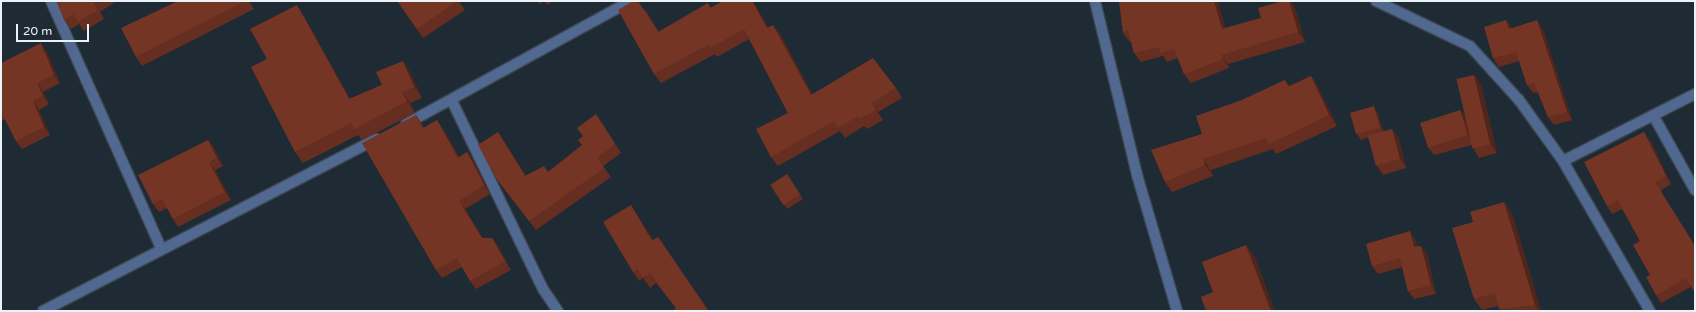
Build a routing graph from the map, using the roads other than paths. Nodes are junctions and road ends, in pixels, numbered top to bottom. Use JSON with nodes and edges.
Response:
{"nodes":[{"id":1,"x":52,"y":1,"type":"edge"},
{"id":2,"x":632,"y":1,"type":"edge"},
{"id":3,"x":1094,"y":1,"type":"edge"},
{"id":4,"x":1376,"y":1,"type":"edge"},
{"id":5,"x":1695,"y":94,"type":"edge"},
{"id":6,"x":452,"y":101,"type":"junction"},
{"id":7,"x":1653,"y":115,"type":"junction"},
{"id":8,"x":1564,"y":161,"type":"junction"},
{"id":9,"x":1695,"y":190,"type":"edge"},
{"id":10,"x":161,"y":248,"type":"junction"},
{"id":11,"x":43,"y":311,"type":"edge"},
{"id":12,"x":558,"y":311,"type":"edge"},
{"id":13,"x":1177,"y":311,"type":"edge"},
{"id":14,"x":1650,"y":311,"type":"edge"}],
"edges":[{"from":1,"to":10,"type":"street"},
{"from":2,"to":6,"type":"street"},
{"from":3,"to":13,"type":"street"},
{"from":4,"to":8,"type":"street"},
{"from":5,"to":7,"type":"street"},
{"from":6,"to":10,"type":"street"},
{"from":6,"to":12,"type":"street"},
{"from":7,"to":8,"type":"street"},
{"from":7,"to":9,"type":"street"},
{"from":8,"to":14,"type":"street"},
{"from":10,"to":11,"type":"street"}]}
